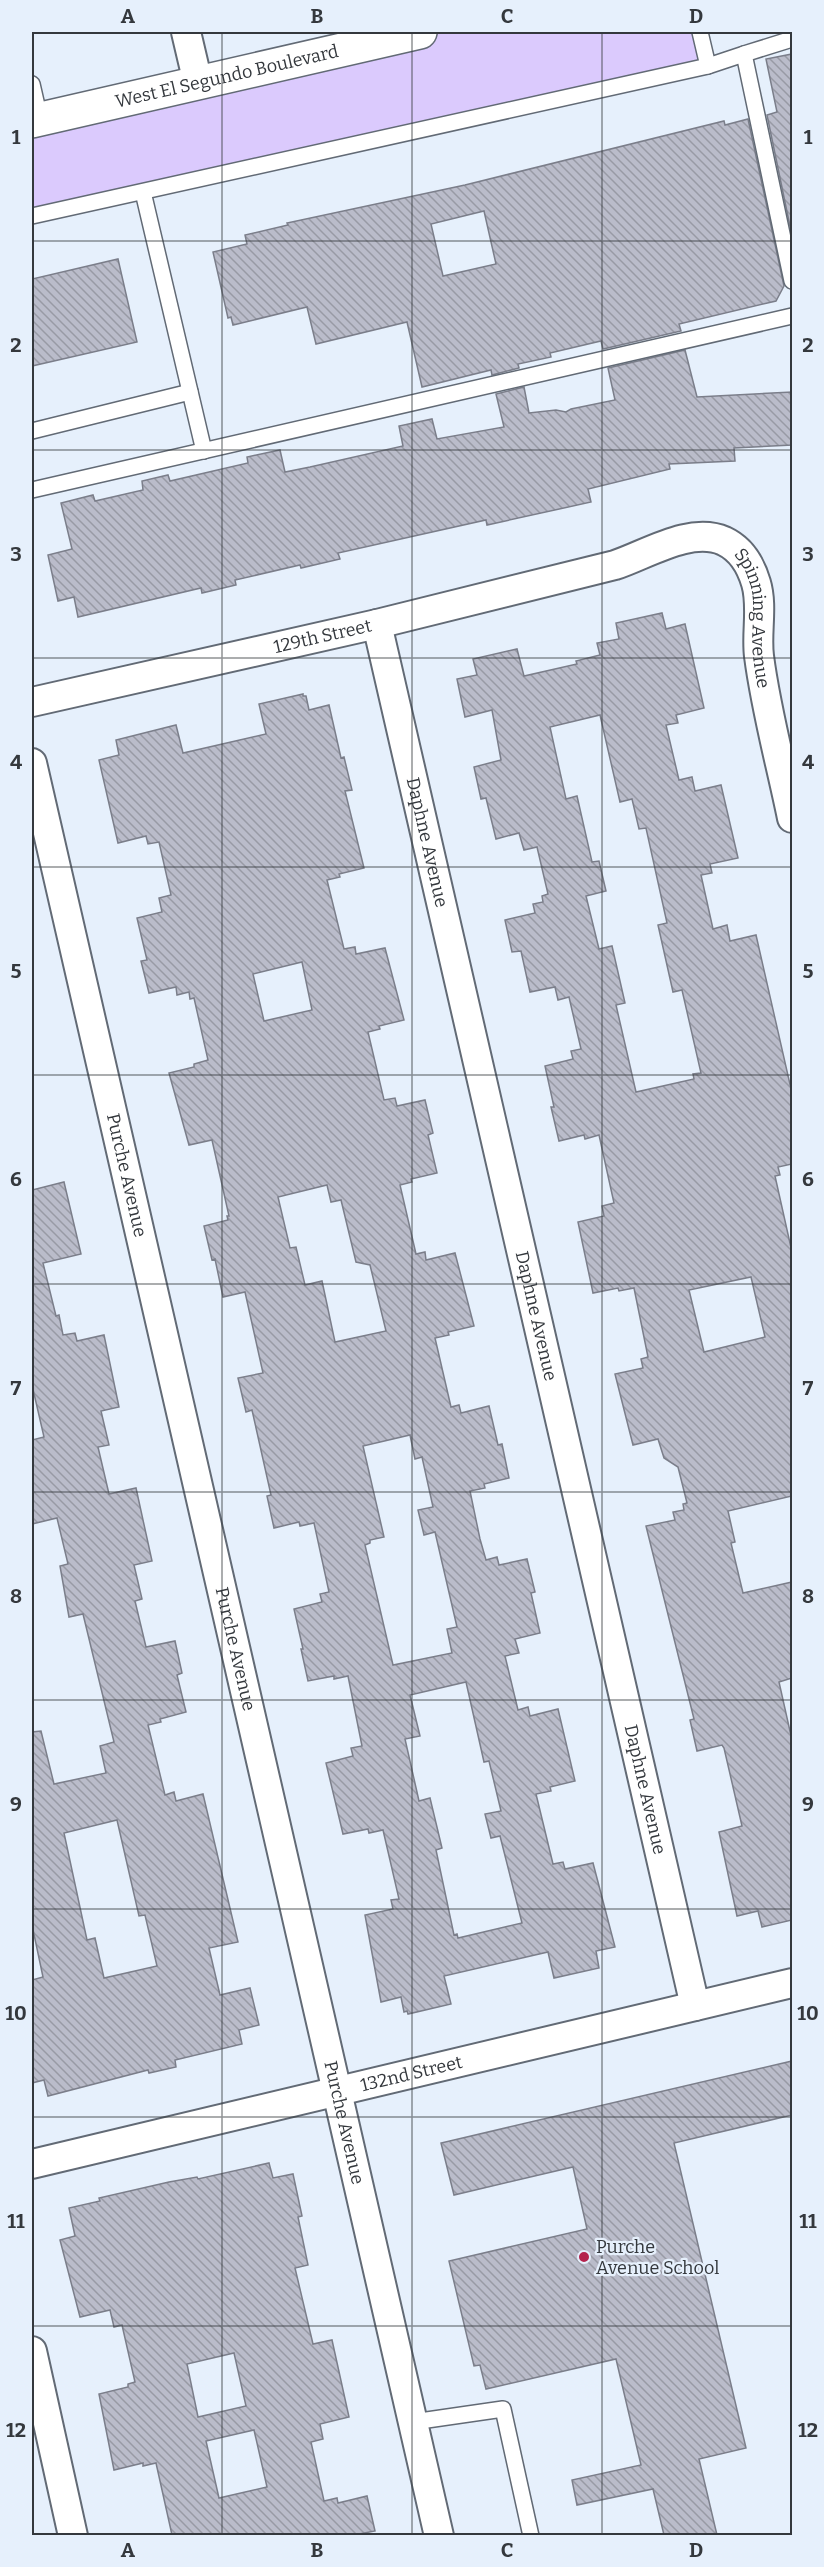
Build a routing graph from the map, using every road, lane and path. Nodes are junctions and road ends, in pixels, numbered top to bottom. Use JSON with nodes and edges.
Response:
{"nodes":[{"id":1,"x":186,"y":32,"type":"edge"},
{"id":2,"x":420,"y":32,"type":"edge"},
{"id":3,"x":700,"y":32,"type":"edge"},
{"id":4,"x":792,"y":39,"type":"edge"},
{"id":5,"x":744,"y":54,"type":"junction"},
{"id":6,"x":708,"y":66,"type":"junction"},
{"id":7,"x":198,"y":83,"type":"junction"},
{"id":8,"x":32,"y":84,"type":"edge"},
{"id":9,"x":36,"y":120,"type":"edge"},
{"id":10,"x":143,"y":192,"type":"junction"},
{"id":11,"x":32,"y":216,"type":"edge"},
{"id":12,"x":792,"y":281,"type":"edge"},
{"id":13,"x":792,"y":316,"type":"edge"},
{"id":14,"x":190,"y":392,"type":"junction"},
{"id":15,"x":32,"y":431,"type":"edge"},
{"id":16,"x":204,"y":451,"type":"junction"},
{"id":17,"x":32,"y":490,"type":"edge"},
{"id":18,"x":615,"y":565,"type":"joint"},
{"id":19,"x":377,"y":624,"type":"junction"},
{"id":20,"x":32,"y":702,"type":"edge"},
{"id":21,"x":32,"y":763,"type":"edge"},
{"id":22,"x":792,"y":818,"type":"edge"},
{"id":23,"x":792,"y":1983,"type":"edge"},
{"id":24,"x":695,"y":2006,"type":"junction"},
{"id":25,"x":337,"y":2091,"type":"junction"},
{"id":26,"x":32,"y":2164,"type":"edge"},
{"id":27,"x":32,"y":2350,"type":"edge"},
{"id":28,"x":413,"y":2422,"type":"junction"},
{"id":29,"x":73,"y":2535,"type":"edge"},
{"id":30,"x":439,"y":2535,"type":"edge"},
{"id":31,"x":531,"y":2535,"type":"edge"}],
"edges":[{"from":1,"to":7,"type":"street"},
{"from":2,"to":7,"type":"main road","name":"West El Segundo Boulevard"},
{"from":3,"to":6,"type":"lane"},
{"from":4,"to":5,"type":"lane"},
{"from":5,"to":6,"type":"lane"},
{"from":5,"to":12,"type":"lane"},
{"from":6,"to":10,"type":"lane"},
{"from":7,"to":9,"type":"main road","name":"West El Segundo Boulevard"},
{"from":8,"to":9,"type":"lane"},
{"from":10,"to":11,"type":"lane"},
{"from":10,"to":14,"type":"lane"},
{"from":13,"to":16,"type":"lane"},
{"from":14,"to":15,"type":"lane"},
{"from":14,"to":16,"type":"lane"},
{"from":16,"to":17,"type":"lane"},
{"from":18,"to":19,"type":"street","name":"129th Street"},
{"from":18,"to":22,"type":"street","name":"Spinning Avenue"},
{"from":19,"to":20,"type":"street","name":"129th Street"},
{"from":19,"to":24,"type":"street","name":"Daphne Avenue"},
{"from":21,"to":25,"type":"street","name":"Purche Avenue"},
{"from":23,"to":24,"type":"street","name":"132nd Street"},
{"from":24,"to":25,"type":"street","name":"132nd Street"},
{"from":25,"to":26,"type":"street","name":"132nd Street"},
{"from":25,"to":28,"type":"street","name":"Purche Avenue"},
{"from":27,"to":29,"type":"street"},
{"from":28,"to":30,"type":"street","name":"Purche Avenue"},
{"from":28,"to":31,"type":"lane"}]}
